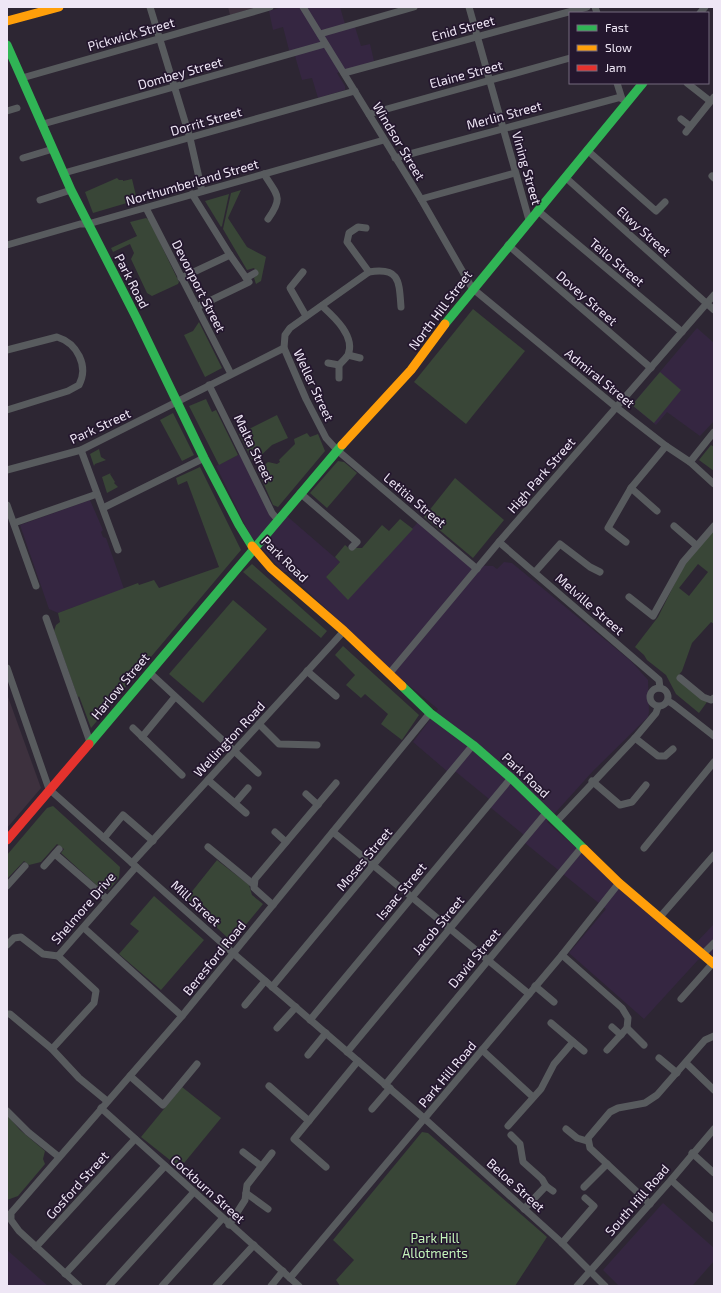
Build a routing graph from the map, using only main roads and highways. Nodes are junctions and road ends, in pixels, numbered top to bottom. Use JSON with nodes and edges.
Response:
{"nodes":[{"id":1,"x":59,"y":7,"type":"edge"},
{"id":2,"x":7,"y":21,"type":"edge"},
{"id":3,"x":7,"y":45,"type":"edge"},
{"id":4,"x":642,"y":84,"type":"edge"},
{"id":5,"x":254,"y":549,"type":"junction"},
{"id":6,"x":7,"y":840,"type":"edge"},
{"id":7,"x":714,"y":963,"type":"edge"}],
"edges":[{"from":1,"to":2,"type":"main road"},
{"from":3,"to":5,"type":"main road","name":"Park Road"},
{"from":4,"to":5,"type":"main road","name":"North Hill Street"},
{"from":5,"to":6,"type":"main road","name":"Harlow Street"},
{"from":5,"to":7,"type":"main road","name":"Park Road"}]}
